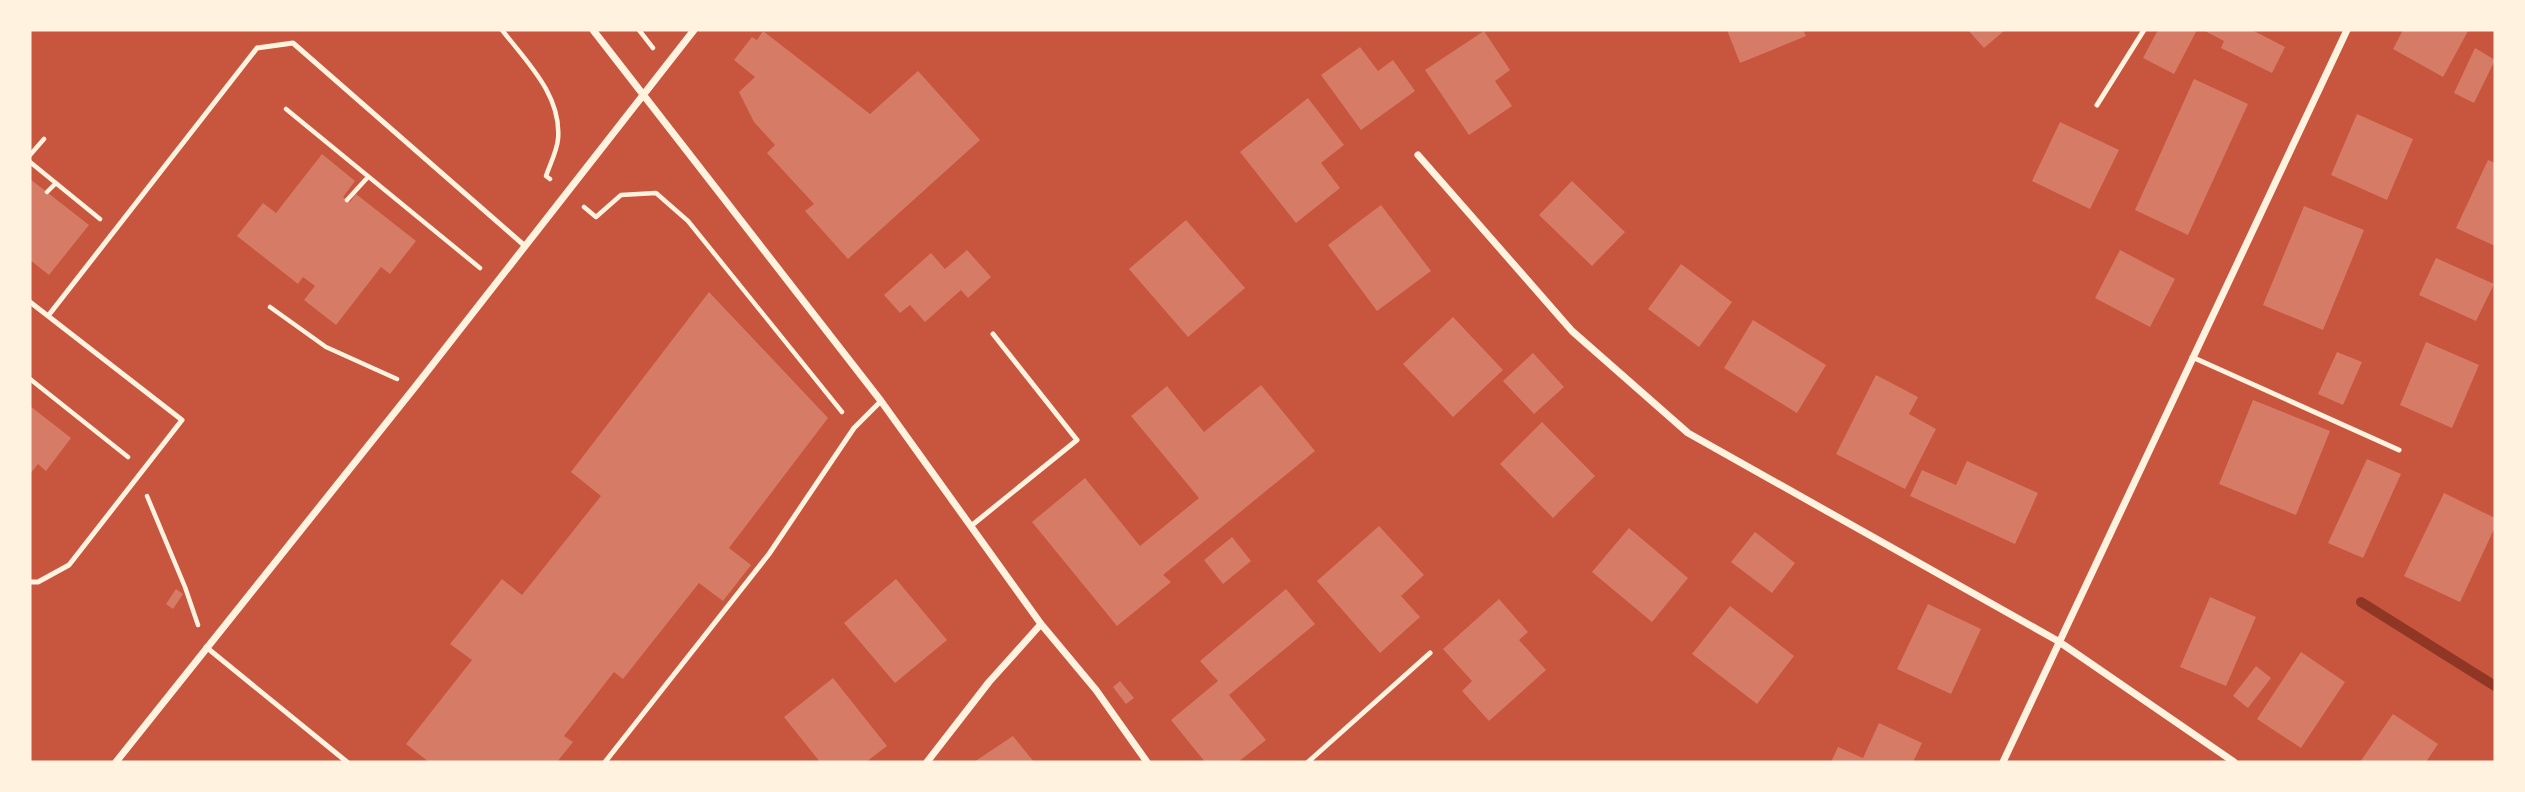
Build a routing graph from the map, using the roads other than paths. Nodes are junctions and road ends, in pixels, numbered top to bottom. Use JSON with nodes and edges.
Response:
{"nodes":[{"id":1,"x":593,"y":30,"type":"edge"},
{"id":2,"x":694,"y":30,"type":"edge"},
{"id":3,"x":2144,"y":30,"type":"edge"},
{"id":4,"x":2347,"y":30,"type":"edge"},
{"id":5,"x":643,"y":95,"type":"junction"},
{"id":6,"x":2097,"y":105,"type":"dead end"},
{"id":7,"x":1418,"y":155,"type":"dead end"},
{"id":8,"x":525,"y":246,"type":"junction"},
{"id":9,"x":30,"y":302,"type":"edge"},
{"id":10,"x":48,"y":316,"type":"junction"},
{"id":11,"x":993,"y":334,"type":"dead end"},
{"id":12,"x":2192,"y":357,"type":"junction"},
{"id":13,"x":881,"y":401,"type":"junction"},
{"id":14,"x":2399,"y":450,"type":"dead end"},
{"id":15,"x":971,"y":526,"type":"junction"},
{"id":16,"x":30,"y":582,"type":"edge"},
{"id":17,"x":1041,"y":624,"type":"junction"},
{"id":18,"x":2058,"y":641,"type":"junction"},
{"id":19,"x":206,"y":647,"type":"junction"},
{"id":20,"x":1430,"y":653,"type":"dead end"},
{"id":21,"x":116,"y":762,"type":"edge"},
{"id":22,"x":346,"y":762,"type":"edge"},
{"id":23,"x":605,"y":762,"type":"edge"},
{"id":24,"x":927,"y":762,"type":"edge"},
{"id":25,"x":1147,"y":762,"type":"edge"},
{"id":26,"x":1308,"y":762,"type":"edge"},
{"id":27,"x":2003,"y":762,"type":"edge"},
{"id":28,"x":2234,"y":762,"type":"edge"}],
"edges":[{"from":1,"to":5,"type":"street"},
{"from":2,"to":5,"type":"street"},
{"from":3,"to":6,"type":"lane"},
{"from":4,"to":12,"type":"street"},
{"from":5,"to":8,"type":"street"},
{"from":5,"to":13,"type":"street"},
{"from":7,"to":18,"type":"street"},
{"from":8,"to":10,"type":"lane"},
{"from":8,"to":19,"type":"street"},
{"from":9,"to":10,"type":"lane"},
{"from":10,"to":16,"type":"lane"},
{"from":11,"to":15,"type":"lane"},
{"from":12,"to":14,"type":"lane"},
{"from":12,"to":18,"type":"street"},
{"from":13,"to":15,"type":"street"},
{"from":13,"to":23,"type":"lane"},
{"from":15,"to":17,"type":"street"},
{"from":17,"to":24,"type":"street"},
{"from":17,"to":25,"type":"street"},
{"from":18,"to":27,"type":"street"},
{"from":18,"to":28,"type":"street"},
{"from":19,"to":21,"type":"street"},
{"from":19,"to":22,"type":"lane"},
{"from":20,"to":26,"type":"lane"}]}
